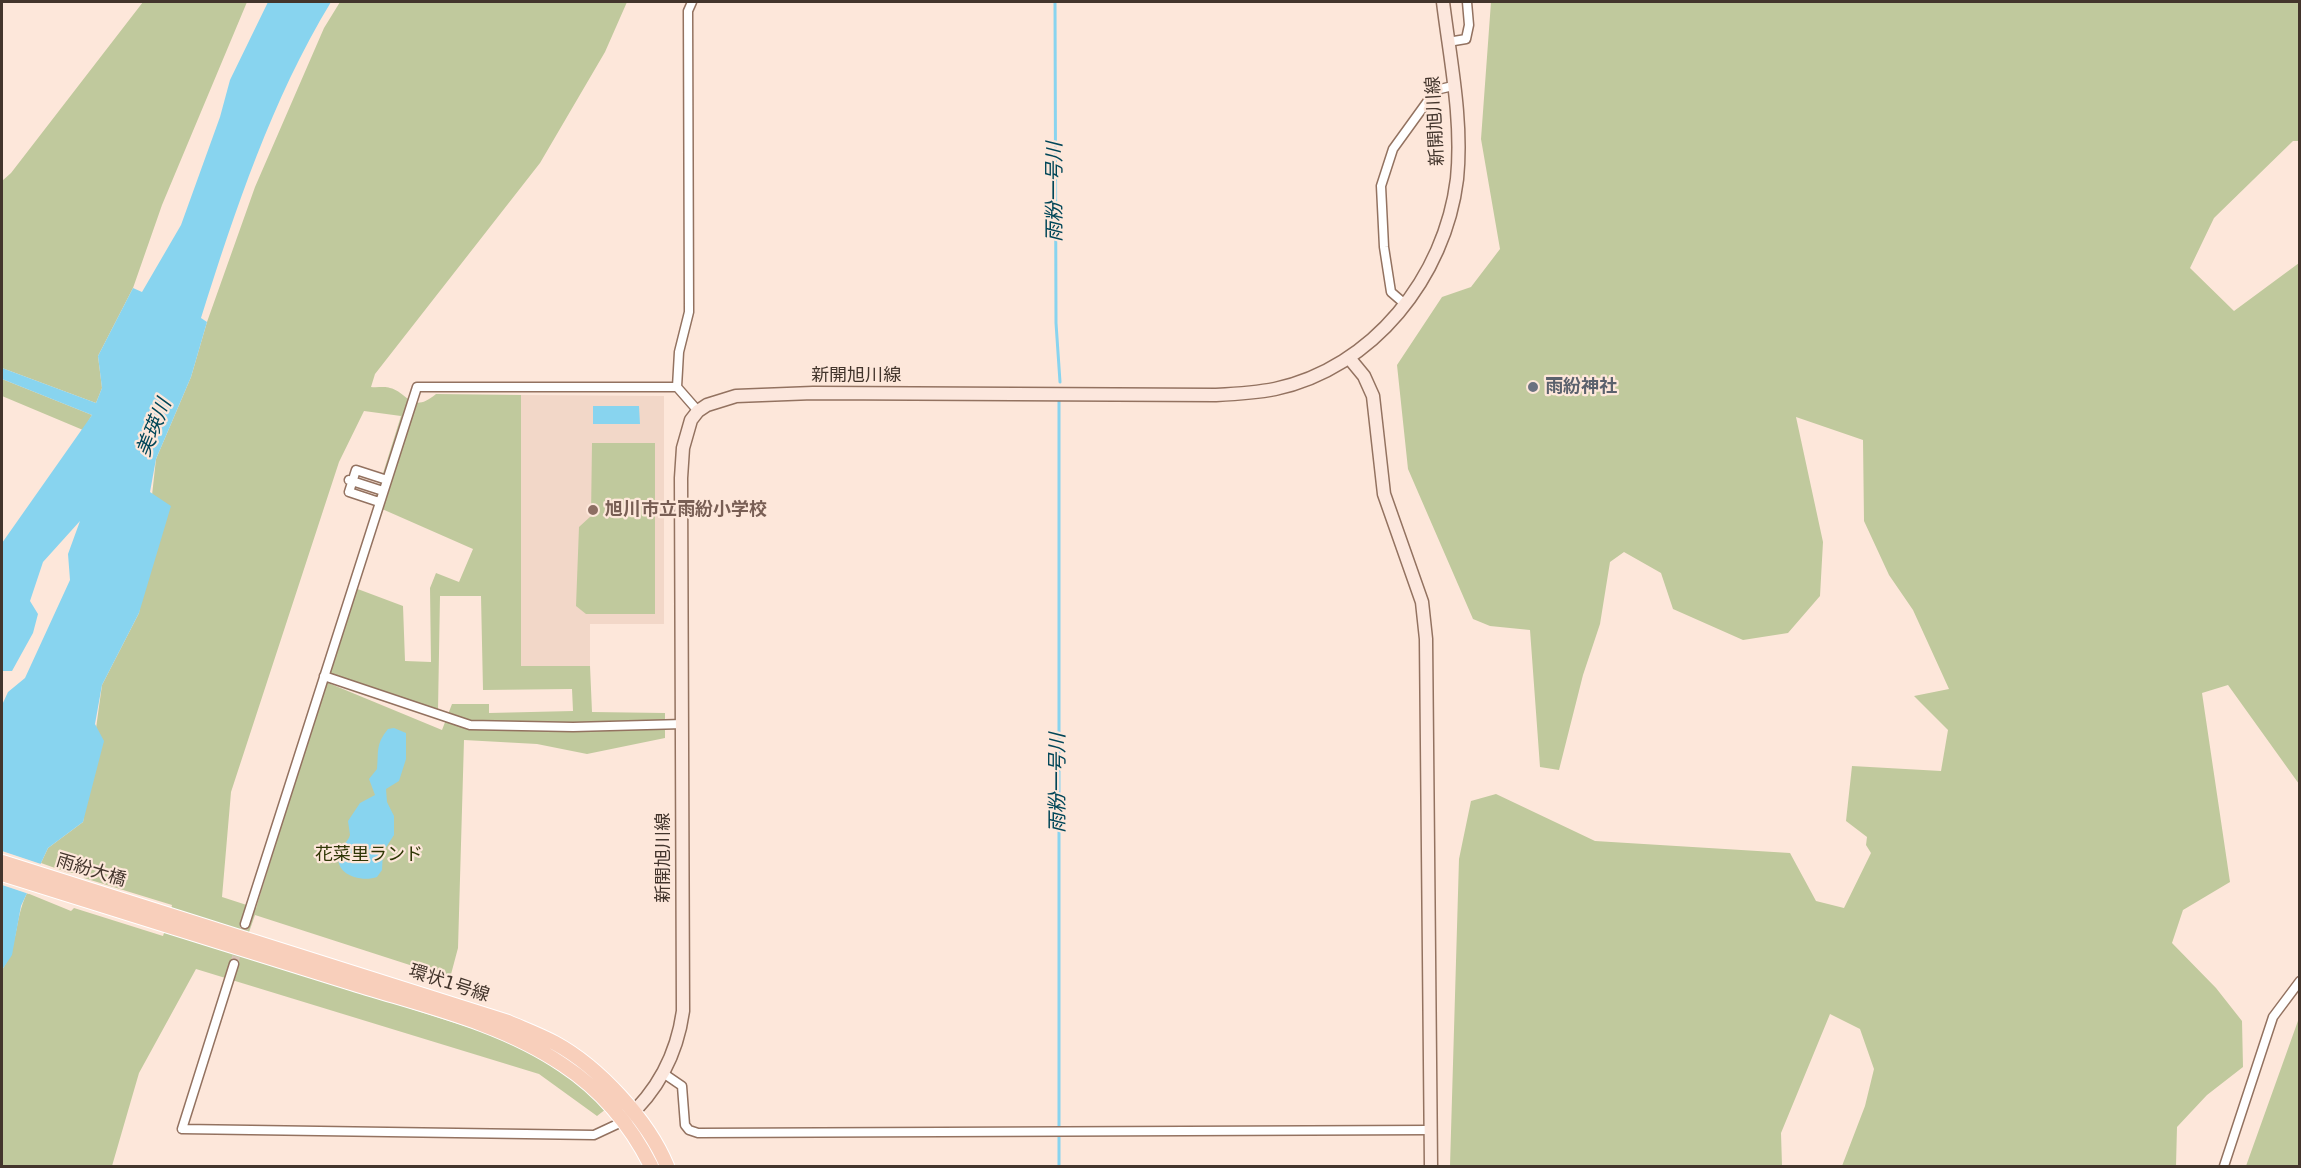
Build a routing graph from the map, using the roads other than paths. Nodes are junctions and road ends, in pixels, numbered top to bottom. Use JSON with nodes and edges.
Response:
{"nodes":[{"id":1,"x":692,"y":2,"type":"edge"},
{"id":2,"x":1443,"y":2,"type":"edge"},
{"id":3,"x":1467,"y":2,"type":"edge"},
{"id":4,"x":1448,"y":42,"type":"junction"},
{"id":5,"x":1453,"y":86,"type":"junction"},
{"id":6,"x":1406,"y":305,"type":"junction"},
{"id":7,"x":1350,"y":359,"type":"junction"},
{"id":8,"x":677,"y":387,"type":"junction"},
{"id":9,"x":698,"y":411,"type":"junction"},
{"id":10,"x":366,"y":473,"type":"junction"},
{"id":11,"x":387,"y":480,"type":"junction"},
{"id":12,"x":350,"y":481,"type":"junction"},
{"id":13,"x":362,"y":485,"type":"junction"},
{"id":14,"x":383,"y":491,"type":"junction"},
{"id":15,"x":359,"y":495,"type":"junction"},
{"id":16,"x":379,"y":502,"type":"junction"},
{"id":17,"x":324,"y":676,"type":"junction"},
{"id":18,"x":683,"y":724,"type":"junction"},
{"id":19,"x":2,"y":862,"type":"edge"},
{"id":20,"x":2,"y":874,"type":"edge"},
{"id":21,"x":168,"y":920,"type":"junction"},
{"id":22,"x":245,"y":924,"type":"tunnel mouth"},
{"id":23,"x":234,"y":964,"type":"tunnel mouth"},
{"id":24,"x":2300,"y":981,"type":"edge"},
{"id":25,"x":663,"y":1073,"type":"junction"},
{"id":26,"x":629,"y":1117,"type":"junction"},
{"id":27,"x":1431,"y":1130,"type":"junction"},
{"id":28,"x":651,"y":1167,"type":"edge"},
{"id":29,"x":667,"y":1167,"type":"edge"},
{"id":30,"x":1431,"y":1167,"type":"edge"},
{"id":31,"x":2224,"y":1167,"type":"edge"}],
"edges":[{"from":1,"to":8,"type":"street"},
{"from":2,"to":4,"type":"main road","name":"新開旭川線"},
{"from":3,"to":4,"type":"street"},
{"from":4,"to":5,"type":"main road","name":"新開旭川線"},
{"from":5,"to":6,"type":"main road","name":"新開旭川線"},
{"from":5,"to":6,"type":"street"},
{"from":6,"to":7,"type":"main road","name":"新開旭川線"},
{"from":7,"to":9,"type":"main road","name":"新開旭川線"},
{"from":7,"to":27,"type":"main road"},
{"from":8,"to":9,"type":"street"},
{"from":8,"to":11,"type":"street"},
{"from":9,"to":18,"type":"main road","name":"新開旭川線"},
{"from":10,"to":11,"type":"street"},
{"from":10,"to":12,"type":"street"},
{"from":10,"to":13,"type":"street"},
{"from":11,"to":14,"type":"street"},
{"from":12,"to":13,"type":"street"},
{"from":12,"to":15,"type":"street"},
{"from":13,"to":14,"type":"street"},
{"from":13,"to":15,"type":"street"},
{"from":14,"to":16,"type":"street"},
{"from":15,"to":16,"type":"street"},
{"from":16,"to":17,"type":"street"},
{"from":17,"to":18,"type":"street"},
{"from":17,"to":22,"type":"street"},
{"from":18,"to":25,"type":"main road","name":"新開旭川線"},
{"from":19,"to":21,"type":"main road","name":"雨紛大橋"},
{"from":20,"to":21,"type":"main road","name":"雨紛大橋"},
{"from":21,"to":26,"type":"main road","name":"環状1号線"},
{"from":23,"to":26,"type":"street"},
{"from":24,"to":31,"type":"street"},
{"from":25,"to":26,"type":"main road","name":"新開旭川線"},
{"from":25,"to":27,"type":"street"},
{"from":26,"to":28,"type":"main road","name":"環状1号線"},
{"from":26,"to":29,"type":"main road","name":"環状1号線"},
{"from":27,"to":30,"type":"main road"}]}
